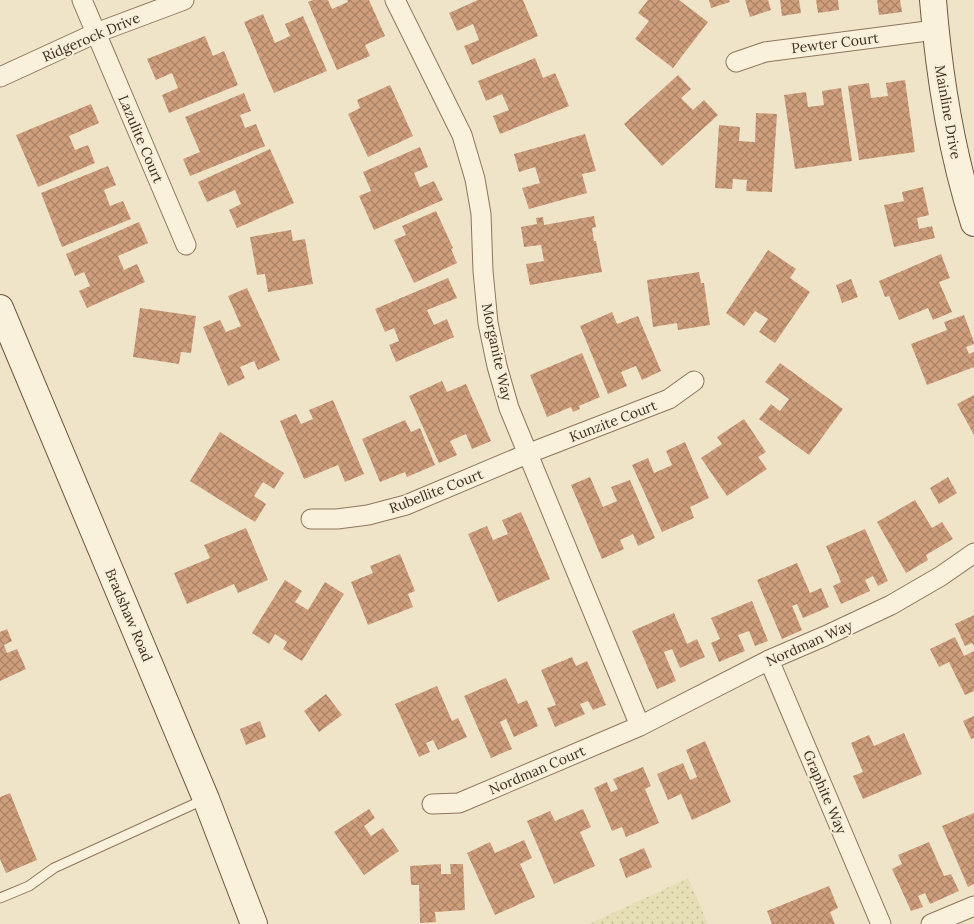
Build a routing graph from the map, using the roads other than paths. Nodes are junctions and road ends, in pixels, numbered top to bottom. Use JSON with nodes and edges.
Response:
{"nodes":[{"id":1,"x":82,"y":0,"type":"edge"},
{"id":2,"x":184,"y":0,"type":"edge"},
{"id":3,"x":396,"y":0,"type":"edge"},
{"id":4,"x":933,"y":0,"type":"edge"},
{"id":5,"x":935,"y":30,"type":"junction"},
{"id":6,"x":96,"y":33,"type":"junction"},
{"id":7,"x":736,"y":62,"type":"dead end"},
{"id":8,"x":0,"y":77,"type":"edge"},
{"id":9,"x":974,"y":223,"type":"edge"},
{"id":10,"x":186,"y":245,"type":"dead end"},
{"id":11,"x":0,"y":308,"type":"edge"},
{"id":12,"x":694,"y":381,"type":"dead end"},
{"id":13,"x":528,"y":454,"type":"junction"},
{"id":14,"x":311,"y":519,"type":"dead end"},
{"id":15,"x":974,"y":553,"type":"edge"},
{"id":16,"x":769,"y":660,"type":"junction"},
{"id":17,"x":640,"y":726,"type":"junction"},
{"id":18,"x":206,"y":799,"type":"junction"},
{"id":19,"x":432,"y":804,"type":"dead end"},
{"id":20,"x":0,"y":898,"type":"edge"},
{"id":21,"x":974,"y":906,"type":"edge"},
{"id":22,"x":254,"y":924,"type":"edge"},
{"id":23,"x":881,"y":924,"type":"edge"},
{"id":24,"x":931,"y":924,"type":"edge"}],
"edges":[{"from":1,"to":6,"type":"street","name":"Lazulite Court"},
{"from":2,"to":6,"type":"street","name":"Ridgerock Drive"},
{"from":3,"to":13,"type":"street","name":"Morganite Way"},
{"from":4,"to":5,"type":"main road","name":"Mainline Drive"},
{"from":5,"to":7,"type":"street","name":"Pewter Court"},
{"from":5,"to":9,"type":"main road","name":"Mainline Drive"},
{"from":6,"to":8,"type":"street","name":"Ridgerock Drive"},
{"from":6,"to":10,"type":"street","name":"Lazulite Court"},
{"from":11,"to":18,"type":"main road","name":"Bradshaw Road"},
{"from":12,"to":13,"type":"street","name":"Kunzite Court"},
{"from":13,"to":14,"type":"street","name":"Rubellite Court"},
{"from":13,"to":17,"type":"street","name":"Morganite Way"},
{"from":15,"to":16,"type":"street","name":"Nordman Way"},
{"from":16,"to":17,"type":"street","name":"Nordman Way"},
{"from":16,"to":23,"type":"street","name":"Graphite Way"},
{"from":17,"to":19,"type":"street","name":"Nordman Court"},
{"from":18,"to":20,"type":"lane"},
{"from":18,"to":22,"type":"main road","name":"Bradshaw Road"},
{"from":21,"to":24,"type":"street"}]}
